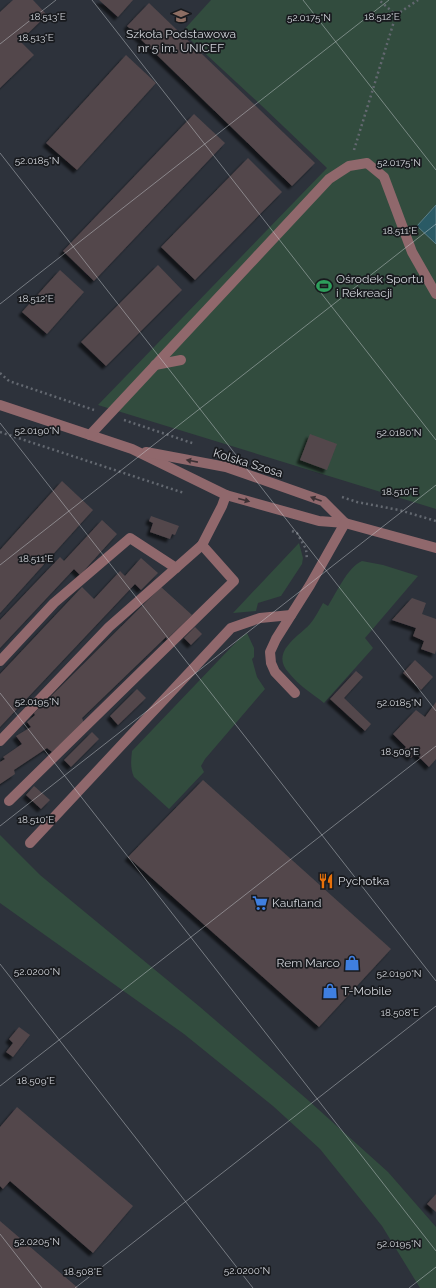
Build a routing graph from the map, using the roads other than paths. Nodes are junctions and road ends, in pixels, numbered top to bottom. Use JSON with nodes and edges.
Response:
{"nodes":[{"id":1,"x":436,"y":294,"type":"edge"},
{"id":2,"x":181,"y":360,"type":"dead end"},
{"id":3,"x":155,"y":365,"type":"junction"},
{"id":4,"x":0,"y":405,"type":"edge"},
{"id":5,"x":90,"y":435,"type":"junction"},
{"id":6,"x":132,"y":449,"type":"junction"},
{"id":7,"x":226,"y":495,"type":"junction"},
{"id":8,"x":345,"y":523,"type":"junction"},
{"id":9,"x":202,"y":545,"type":"junction"},
{"id":10,"x":436,"y":548,"type":"edge"},
{"id":11,"x":176,"y":568,"type":"junction"},
{"id":12,"x":291,"y":615,"type":"junction"},
{"id":13,"x":0,"y":661,"type":"edge"},
{"id":14,"x":295,"y":693,"type":"dead end"},
{"id":15,"x":0,"y":741,"type":"edge"},
{"id":16,"x":9,"y":801,"type":"dead end"},
{"id":17,"x":30,"y":842,"type":"dead end"}],
"edges":[{"from":1,"to":3,"type":"street"},
{"from":2,"to":3,"type":"street"},
{"from":3,"to":5,"type":"street"},
{"from":4,"to":5,"type":"street","name":"Kolska Szosa"},
{"from":5,"to":6,"type":"street","name":"Kolska Szosa"},
{"from":6,"to":7,"type":"street","name":"Kolska Szosa"},
{"from":8,"to":6,"type":"street","name":"Kolska Szosa","one_way":true},
{"from":7,"to":8,"type":"street","name":"Kolska Szosa","one_way":true},
{"from":7,"to":9,"type":"street"},
{"from":8,"to":10,"type":"street","name":"Kolska Szosa"},
{"from":8,"to":12,"type":"street"},
{"from":9,"to":11,"type":"street"},
{"from":9,"to":16,"type":"street"},
{"from":11,"to":13,"type":"street"},
{"from":11,"to":15,"type":"street"},
{"from":12,"to":14,"type":"street"},
{"from":12,"to":17,"type":"street"}]}
